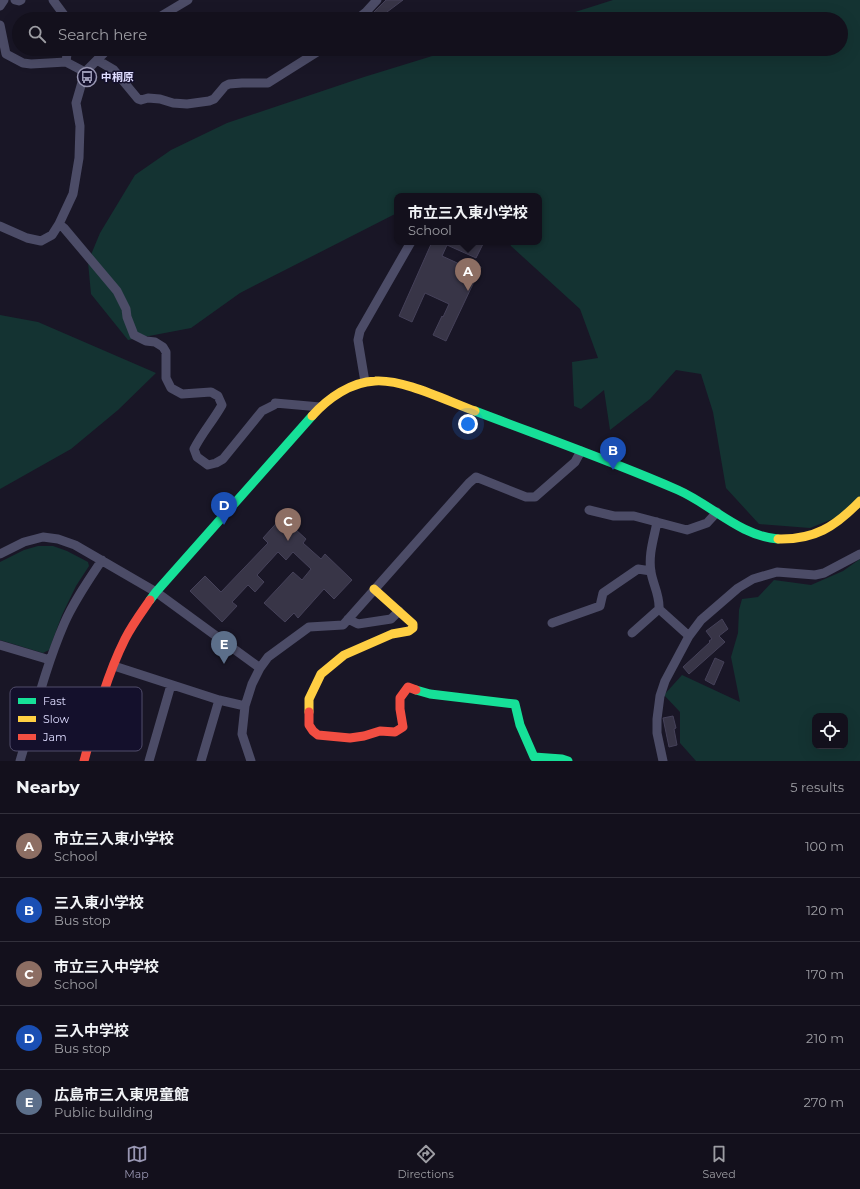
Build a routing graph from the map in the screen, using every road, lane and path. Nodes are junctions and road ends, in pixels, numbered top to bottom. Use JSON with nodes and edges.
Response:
{"nodes":[{"id":1,"x":4,"y":0,"type":"edge"},
{"id":2,"x":15,"y":0,"type":"edge"},
{"id":3,"x":21,"y":0,"type":"edge"},
{"id":4,"x":53,"y":0,"type":"edge"},
{"id":5,"x":188,"y":0,"type":"edge"},
{"id":6,"x":376,"y":0,"type":"edge"},
{"id":7,"x":0,"y":6,"type":"edge"},
{"id":8,"x":62,"y":12,"type":"edge"},
{"id":9,"x":168,"y":12,"type":"edge"},
{"id":10,"x":366,"y":12,"type":"edge"},
{"id":11,"x":0,"y":25,"type":"edge"},
{"id":12,"x":67,"y":56,"type":"edge"},
{"id":13,"x":101,"y":56,"type":"edge"},
{"id":14,"x":311,"y":56,"type":"edge"},
{"id":15,"x":97,"y":60,"type":"junction"},
{"id":16,"x":66,"y":62,"type":"junction"},
{"id":17,"x":85,"y":72,"type":"junction"},
{"id":18,"x":59,"y":224,"type":"junction"},
{"id":19,"x":0,"y":226,"type":"edge"},
{"id":20,"x":409,"y":245,"type":"edge"},
{"id":21,"x":365,"y":382,"type":"junction"},
{"id":22,"x":320,"y":407,"type":"junction"},
{"id":23,"x":581,"y":452,"type":"junction"},
{"id":24,"x":860,"y":501,"type":"edge"},
{"id":25,"x":589,"y":510,"type":"dead end"},
{"id":26,"x":716,"y":512,"type":"junction"},
{"id":27,"x":657,"y":522,"type":"junction"},
{"id":28,"x":0,"y":554,"type":"edge"},
{"id":29,"x":860,"y":554,"type":"edge"},
{"id":30,"x":102,"y":560,"type":"junction"},
{"id":31,"x":651,"y":571,"type":"junction"},
{"id":32,"x":374,"y":589,"type":"junction"},
{"id":33,"x":156,"y":592,"type":"junction"},
{"id":34,"x":659,"y":609,"type":"junction"},
{"id":35,"x":399,"y":611,"type":"junction"},
{"id":36,"x":348,"y":619,"type":"junction"},
{"id":37,"x":552,"y":623,"type":"dead end"},
{"id":38,"x":632,"y":633,"type":"dead end"},
{"id":39,"x":689,"y":636,"type":"junction"},
{"id":40,"x":1,"y":648,"type":"edge"},
{"id":41,"x":50,"y":660,"type":"junction"},
{"id":42,"x":114,"y":666,"type":"junction"},
{"id":43,"x":260,"y":668,"type":"junction"},
{"id":44,"x":171,"y":685,"type":"junction"},
{"id":45,"x":42,"y":687,"type":"edge"},
{"id":46,"x":107,"y":687,"type":"edge"},
{"id":47,"x":219,"y":700,"type":"junction"},
{"id":48,"x":245,"y":706,"type":"junction"},
{"id":49,"x":23,"y":751,"type":"edge"},
{"id":50,"x":87,"y":751,"type":"edge"},
{"id":51,"x":20,"y":761,"type":"edge"},
{"id":52,"x":84,"y":761,"type":"edge"},
{"id":53,"x":149,"y":761,"type":"edge"},
{"id":54,"x":201,"y":761,"type":"edge"},
{"id":55,"x":251,"y":761,"type":"edge"},
{"id":56,"x":568,"y":761,"type":"edge"},
{"id":57,"x":663,"y":761,"type":"edge"}],
"edges":[{"from":1,"to":7,"type":"street"},
{"from":2,"to":3,"type":"street"},
{"from":4,"to":8,"type":"street"},
{"from":5,"to":9,"type":"street"},
{"from":6,"to":10,"type":"street"},
{"from":11,"to":16,"type":"street"},
{"from":12,"to":16,"type":"street"},
{"from":13,"to":15,"type":"street"},
{"from":14,"to":15,"type":"street"},
{"from":15,"to":17,"type":"street"},
{"from":16,"to":17,"type":"street"},
{"from":17,"to":18,"type":"street"},
{"from":18,"to":19,"type":"street"},
{"from":18,"to":22,"type":"street"},
{"from":20,"to":21,"type":"street"},
{"from":21,"to":22,"type":"street"},
{"from":21,"to":23,"type":"street"},
{"from":22,"to":33,"type":"street"},
{"from":23,"to":26,"type":"street"},
{"from":23,"to":32,"type":"street"},
{"from":24,"to":26,"type":"street"},
{"from":25,"to":27,"type":"street"},
{"from":26,"to":27,"type":"street"},
{"from":27,"to":31,"type":"street"},
{"from":28,"to":30,"type":"street"},
{"from":29,"to":39,"type":"street"},
{"from":30,"to":33,"type":"street"},
{"from":30,"to":41,"type":"street"},
{"from":31,"to":34,"type":"street"},
{"from":31,"to":37,"type":"street"},
{"from":32,"to":35,"type":"street"},
{"from":32,"to":36,"type":"street"},
{"from":33,"to":42,"type":"street"},
{"from":33,"to":43,"type":"street"},
{"from":34,"to":38,"type":"street"},
{"from":34,"to":39,"type":"street"},
{"from":35,"to":36,"type":"street"},
{"from":35,"to":56,"type":"street"},
{"from":36,"to":43,"type":"street"},
{"from":39,"to":57,"type":"street"},
{"from":40,"to":41,"type":"street"},
{"from":41,"to":45,"type":"street"},
{"from":42,"to":44,"type":"street"},
{"from":42,"to":46,"type":"street"},
{"from":43,"to":48,"type":"street"},
{"from":44,"to":47,"type":"street"},
{"from":44,"to":53,"type":"street"},
{"from":47,"to":48,"type":"street"},
{"from":47,"to":54,"type":"street"},
{"from":48,"to":55,"type":"street"},
{"from":49,"to":51,"type":"street"},
{"from":50,"to":52,"type":"street"}]}
